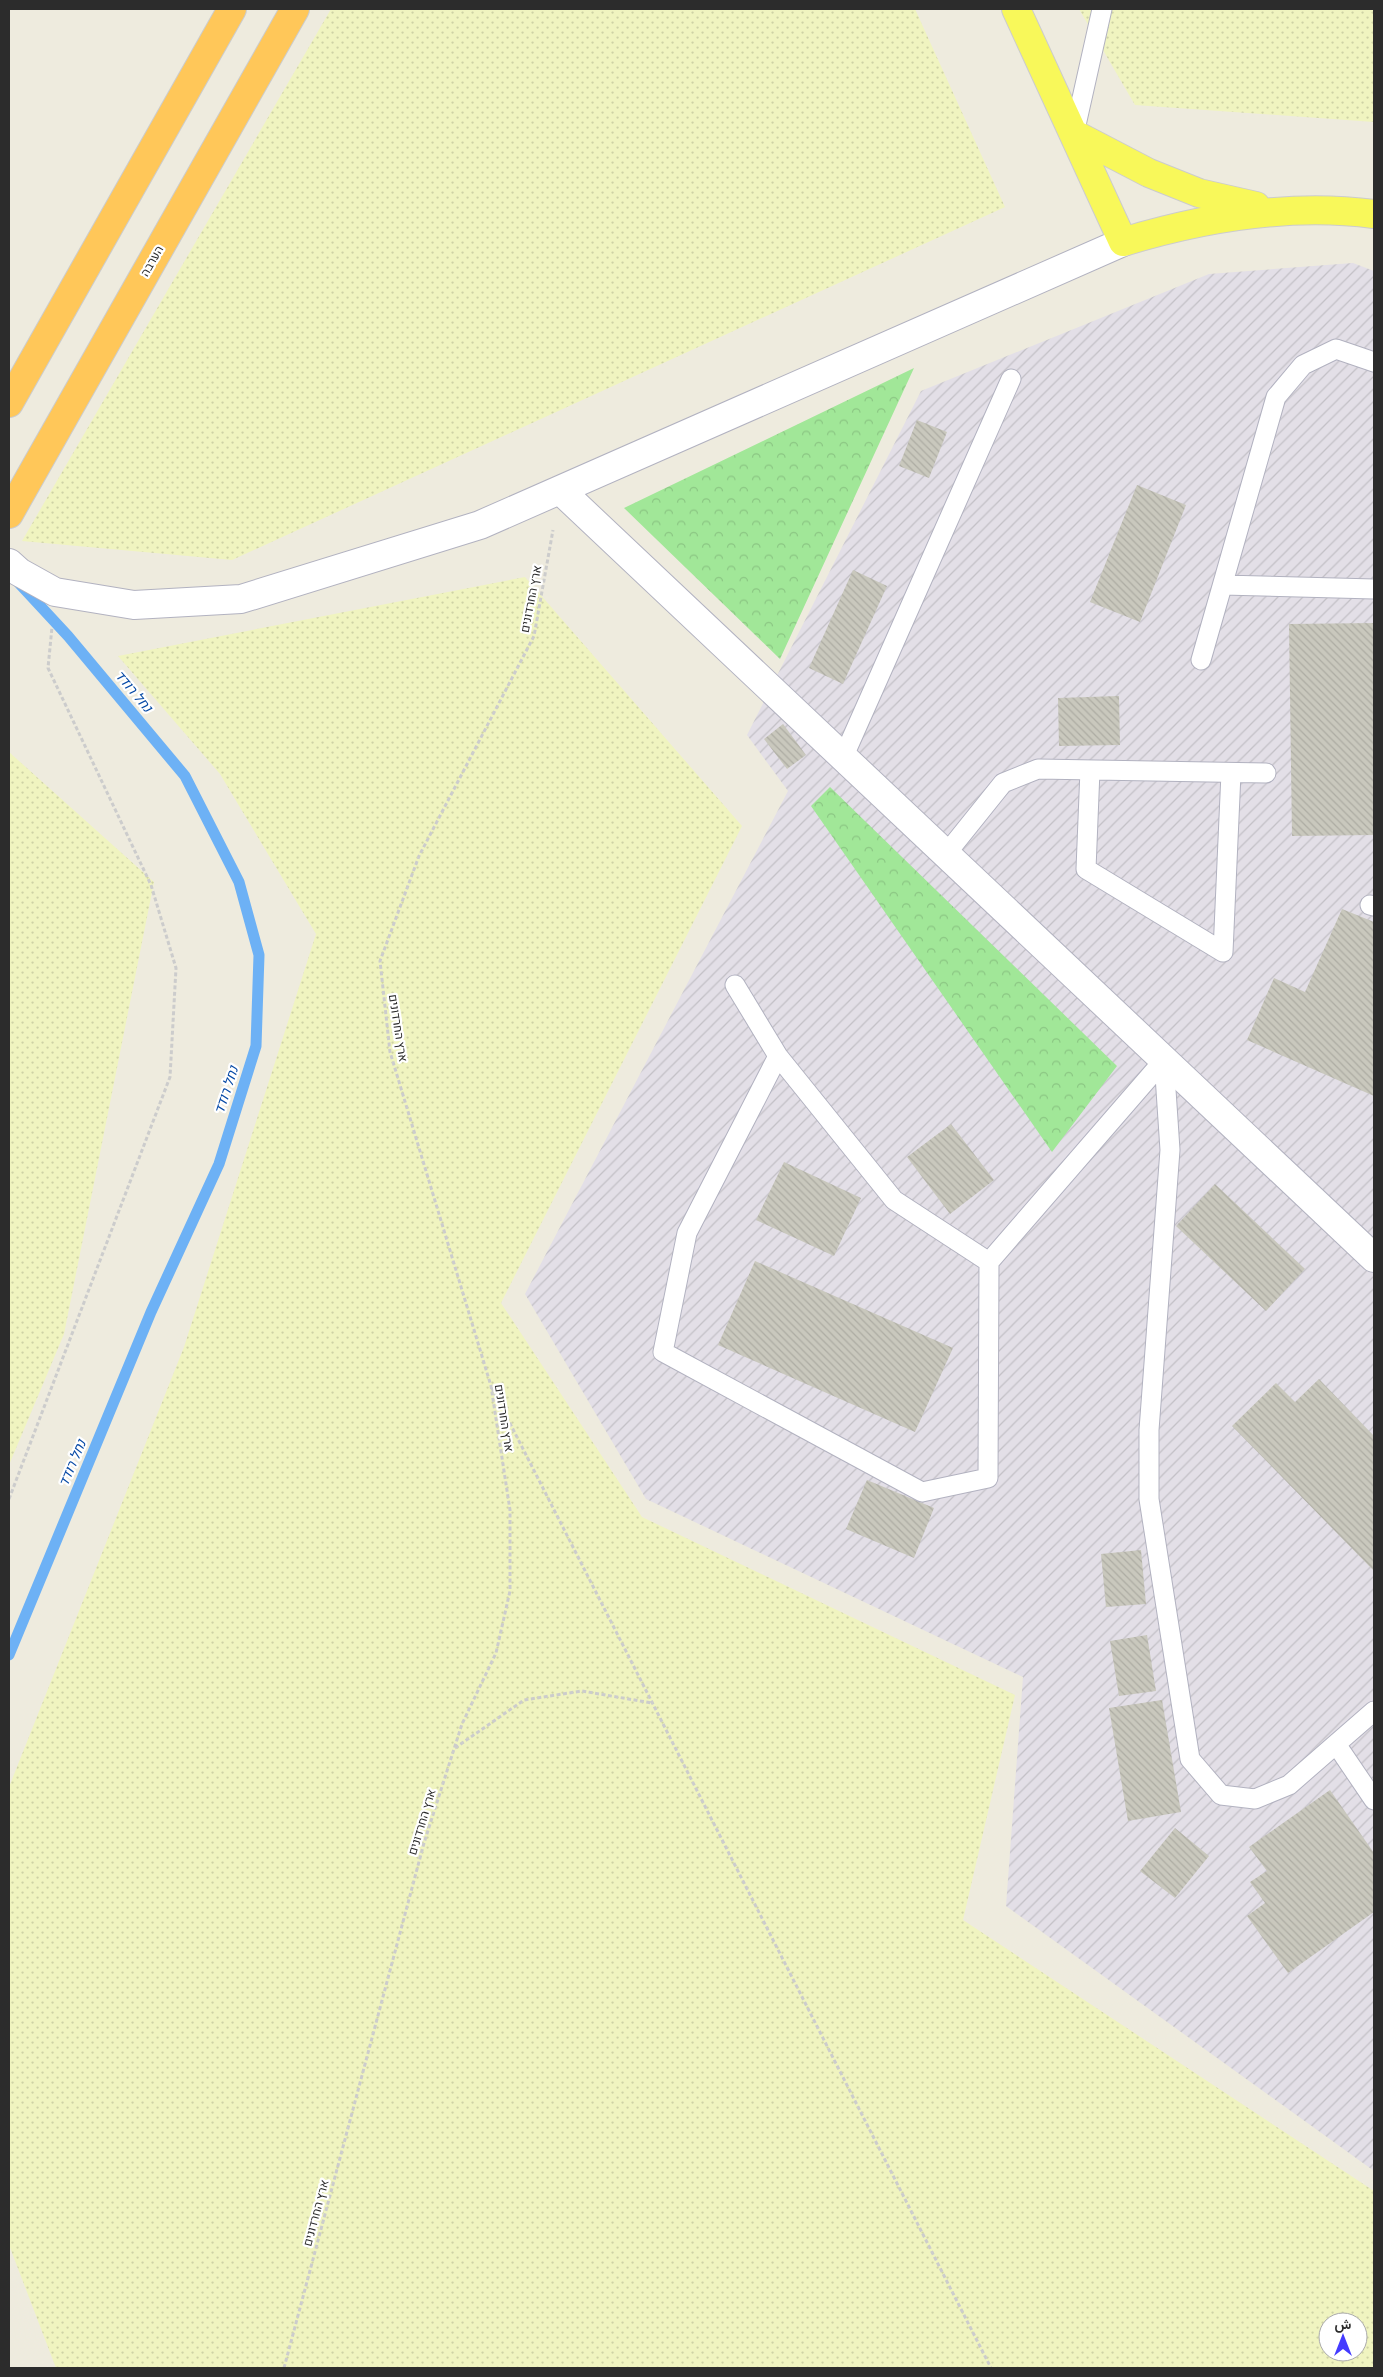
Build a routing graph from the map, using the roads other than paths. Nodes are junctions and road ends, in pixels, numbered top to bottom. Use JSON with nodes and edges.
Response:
{"nodes":[{"id":1,"x":232,"y":9,"type":"edge"},
{"id":2,"x":295,"y":9,"type":"edge"},
{"id":3,"x":1016,"y":9,"type":"edge"},
{"id":4,"x":1102,"y":9,"type":"edge"},
{"id":5,"x":1074,"y":134,"type":"junction"},
{"id":6,"x":1277,"y":210,"type":"junction"},
{"id":7,"x":1374,"y":214,"type":"edge"},
{"id":8,"x":1123,"y":242,"type":"junction"},
{"id":9,"x":1374,"y":362,"type":"edge"},
{"id":10,"x":1011,"y":379,"type":"dead end"},
{"id":11,"x":9,"y":403,"type":"edge"},
{"id":12,"x":560,"y":490,"type":"junction"},
{"id":13,"x":9,"y":514,"type":"edge"},
{"id":14,"x":9,"y":563,"type":"edge"},
{"id":15,"x":1223,"y":585,"type":"junction"},
{"id":16,"x":1374,"y":589,"type":"edge"},
{"id":17,"x":1201,"y":660,"type":"dead end"},
{"id":18,"x":843,"y":758,"type":"junction"},
{"id":19,"x":1090,"y":770,"type":"junction"},
{"id":20,"x":1231,"y":772,"type":"junction"},
{"id":21,"x":1266,"y":773,"type":"dead end"},
{"id":22,"x":946,"y":854,"type":"junction"},
{"id":23,"x":736,"y":985,"type":"dead end"},
{"id":24,"x":778,"y":1056,"type":"junction"},
{"id":25,"x":1164,"y":1060,"type":"junction"},
{"id":26,"x":1374,"y":1258,"type":"edge"},
{"id":27,"x":989,"y":1262,"type":"junction"},
{"id":28,"x":1374,"y":1711,"type":"edge"},
{"id":29,"x":1336,"y":1744,"type":"junction"},
{"id":30,"x":1374,"y":1800,"type":"edge"}],
"edges":[{"from":1,"to":11,"type":"highway"},
{"from":2,"to":13,"type":"highway","name":"הערבה"},
{"from":3,"to":5,"type":"main road"},
{"from":4,"to":5,"type":"lane"},
{"from":5,"to":6,"type":"main road"},
{"from":5,"to":8,"type":"main road"},
{"from":6,"to":7,"type":"main road"},
{"from":6,"to":8,"type":"main road"},
{"from":8,"to":12,"type":"street"},
{"from":9,"to":15,"type":"lane"},
{"from":10,"to":18,"type":"lane"},
{"from":12,"to":14,"type":"street"},
{"from":12,"to":18,"type":"street"},
{"from":15,"to":16,"type":"lane"},
{"from":15,"to":17,"type":"lane"},
{"from":18,"to":22,"type":"street"},
{"from":19,"to":20,"type":"lane"},
{"from":19,"to":20,"type":"lane"},
{"from":19,"to":22,"type":"lane"},
{"from":20,"to":21,"type":"lane"},
{"from":22,"to":25,"type":"street"},
{"from":23,"to":24,"type":"lane"},
{"from":24,"to":27,"type":"lane"},
{"from":24,"to":27,"type":"lane"},
{"from":25,"to":26,"type":"street"},
{"from":25,"to":27,"type":"lane"},
{"from":25,"to":29,"type":"lane"},
{"from":28,"to":29,"type":"lane"},
{"from":29,"to":30,"type":"lane"}]}
